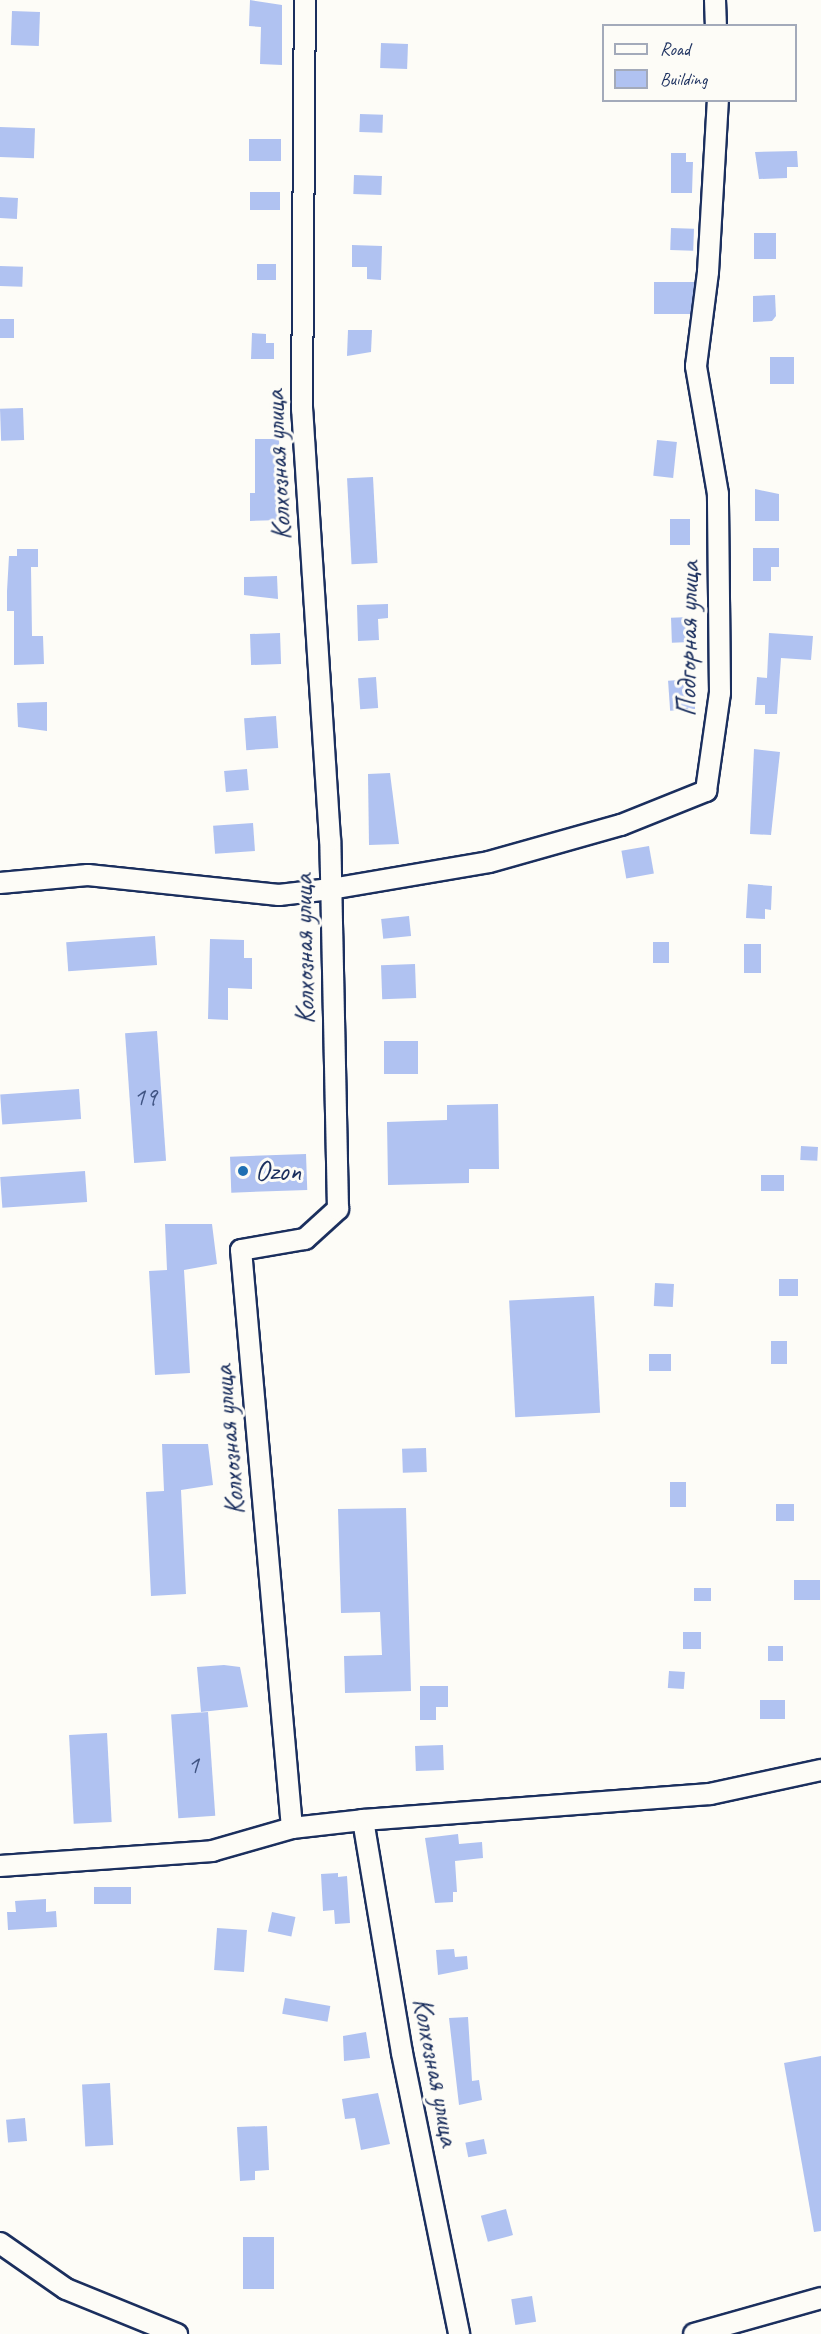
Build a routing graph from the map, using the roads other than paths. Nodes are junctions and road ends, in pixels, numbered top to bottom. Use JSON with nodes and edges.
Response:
{"nodes":[{"id":1,"x":305,"y":0,"type":"edge"},
{"id":2,"x":715,"y":0,"type":"edge"},
{"id":3,"x":716,"y":24,"type":"edge"},
{"id":4,"x":718,"y":102,"type":"edge"},
{"id":5,"x":0,"y":883,"type":"edge"},
{"id":6,"x":331,"y":889,"type":"junction"},
{"id":7,"x":821,"y":1770,"type":"edge"},
{"id":8,"x":363,"y":1820,"type":"junction"},
{"id":9,"x":292,"y":1828,"type":"junction"},
{"id":10,"x":0,"y":1866,"type":"edge"},
{"id":11,"x":0,"y":2243,"type":"edge"},
{"id":12,"x":821,"y":2298,"type":"edge"},
{"id":13,"x":177,"y":2334,"type":"edge"},
{"id":14,"x":459,"y":2334,"type":"edge"},
{"id":15,"x":694,"y":2334,"type":"edge"}],
"edges":[{"from":1,"to":6,"type":"street","name":"Колхозная улица"},
{"from":2,"to":3,"type":"street"},
{"from":4,"to":6,"type":"street","name":"Подгорная улица"},
{"from":5,"to":6,"type":"street"},
{"from":6,"to":9,"type":"street","name":"Колхозная улица"},
{"from":7,"to":8,"type":"street"},
{"from":8,"to":9,"type":"street"},
{"from":8,"to":14,"type":"street","name":"Колхозная улица"},
{"from":9,"to":10,"type":"street"},
{"from":11,"to":13,"type":"street"},
{"from":12,"to":15,"type":"street"}]}
